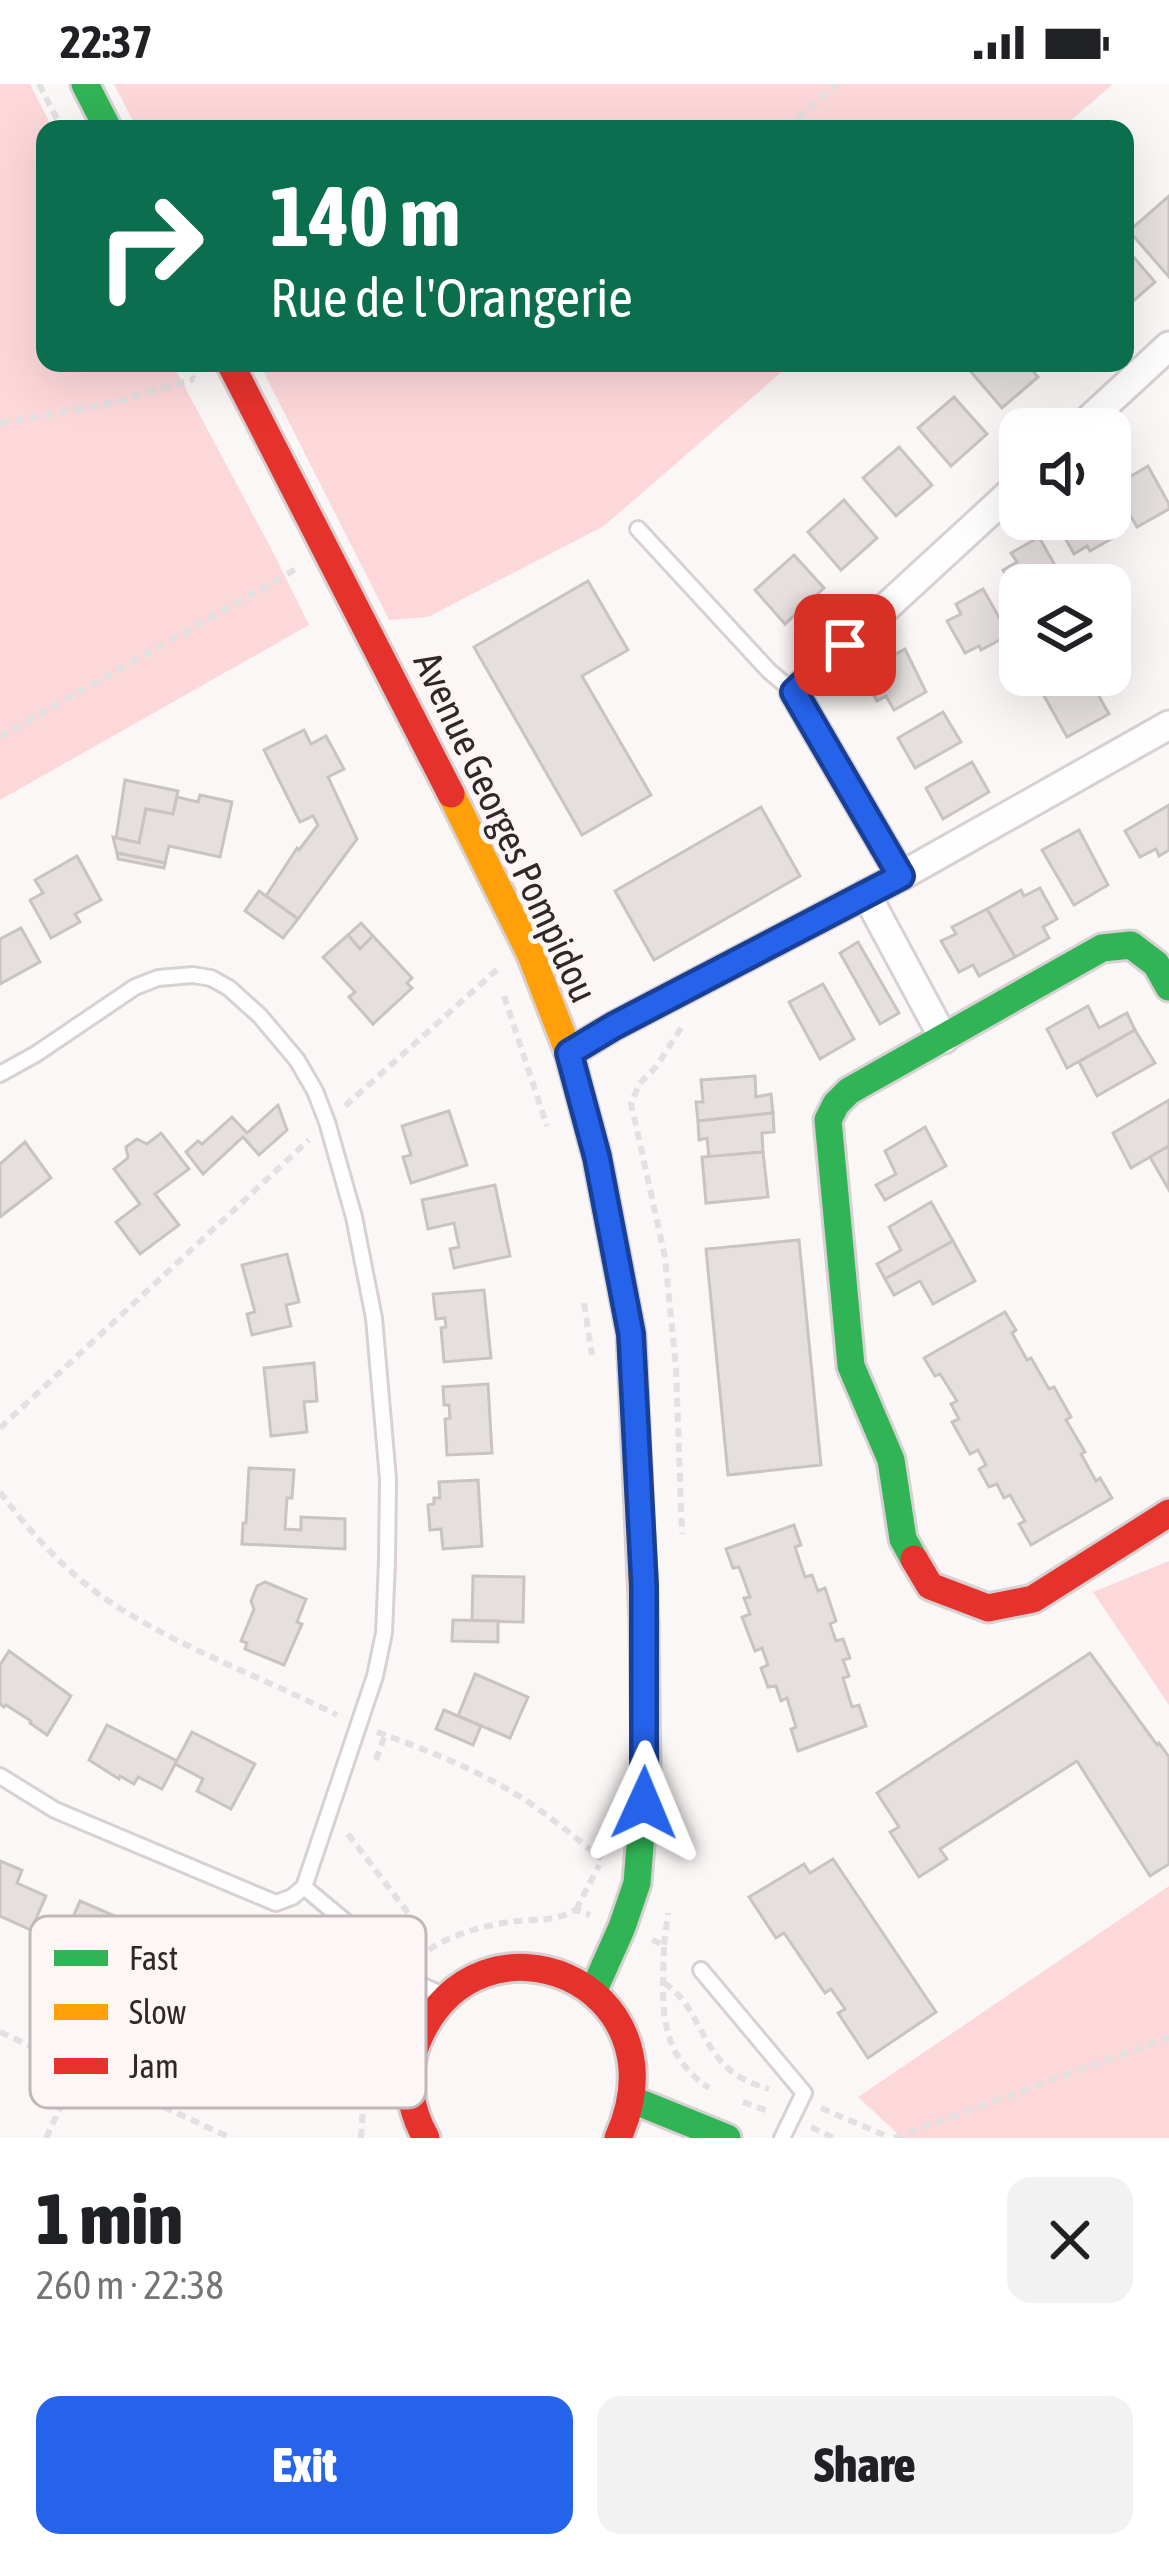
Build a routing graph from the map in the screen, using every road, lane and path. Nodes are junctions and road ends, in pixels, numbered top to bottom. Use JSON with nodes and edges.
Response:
{"nodes":[{"id":1,"x":38,"y":84,"type":"edge"},
{"id":2,"x":85,"y":84,"type":"edge"},
{"id":3,"x":836,"y":84,"type":"edge"},
{"id":4,"x":57,"y":120,"type":"edge"},
{"id":5,"x":103,"y":120,"type":"edge"},
{"id":6,"x":797,"y":120,"type":"edge"},
{"id":7,"x":1169,"y":346,"type":"edge"},
{"id":8,"x":190,"y":372,"type":"edge"},
{"id":9,"x":235,"y":372,"type":"edge"},
{"id":10,"x":1102,"y":408,"type":"edge"},
{"id":11,"x":0,"y":423,"type":"edge"},
{"id":12,"x":999,"y":503,"type":"edge"},
{"id":13,"x":638,"y":529,"type":"dead end"},
{"id":14,"x":290,"y":558,"type":"dead end"},
{"id":15,"x":794,"y":692,"type":"junction"},
{"id":16,"x":1169,"y":725,"type":"edge"},
{"id":17,"x":0,"y":737,"type":"edge"},
{"id":18,"x":901,"y":876,"type":"junction"},
{"id":19,"x":866,"y":894,"type":"junction"},
{"id":20,"x":531,"y":955,"type":"junction"},
{"id":21,"x":494,"y":969,"type":"junction"},
{"id":22,"x":1169,"y":987,"type":"edge"},
{"id":23,"x":694,"y":1019,"type":"dead end"},
{"id":24,"x":944,"y":1039,"type":"junction"},
{"id":25,"x":569,"y":1053,"type":"junction"},
{"id":26,"x":0,"y":1074,"type":"edge"},
{"id":27,"x":327,"y":1122,"type":"junction"},
{"id":28,"x":552,"y":1143,"type":"dead end"},
{"id":29,"x":582,"y":1294,"type":"dead end"},
{"id":30,"x":593,"y":1358,"type":"dead end"},
{"id":31,"x":0,"y":1428,"type":"edge"},
{"id":32,"x":0,"y":1492,"type":"edge"},
{"id":33,"x":1169,"y":1513,"type":"edge"},
{"id":34,"x":682,"y":1538,"type":"dead end"},
{"id":35,"x":346,"y":1720,"type":"dead end"},
{"id":36,"x":370,"y":1775,"type":"dead end"},
{"id":37,"x":0,"y":1776,"type":"edge"},
{"id":38,"x":348,"y":1834,"type":"dead end"},
{"id":39,"x":604,"y":1844,"type":"dead end"},
{"id":40,"x":602,"y":1858,"type":"junction"},
{"id":41,"x":304,"y":1887,"type":"junction"},
{"id":42,"x":670,"y":1903,"type":"dead end"},
{"id":43,"x":576,"y":1910,"type":"dead end"},
{"id":44,"x":339,"y":1916,"type":"edge"},
{"id":45,"x":410,"y":1916,"type":"edge"},
{"id":46,"x":664,"y":1945,"type":"dead end"},
{"id":47,"x":701,"y":1970,"type":"dead end"},
{"id":48,"x":426,"y":1987,"type":"edge"},
{"id":49,"x":593,"y":1992,"type":"junction"},
{"id":50,"x":446,"y":1996,"type":"junction"},
{"id":51,"x":426,"y":2020,"type":"edge"},
{"id":52,"x":0,"y":2032,"type":"edge"},
{"id":53,"x":1169,"y":2037,"type":"edge"},
{"id":54,"x":30,"y":2046,"type":"edge"},
{"id":55,"x":633,"y":2100,"type":"junction"},
{"id":56,"x":60,"y":2108,"type":"edge"},
{"id":57,"x":166,"y":2108,"type":"edge"},
{"id":58,"x":413,"y":2108,"type":"edge"},
{"id":59,"x":46,"y":2138,"type":"edge"},
{"id":60,"x":231,"y":2138,"type":"edge"},
{"id":61,"x":426,"y":2138,"type":"edge"},
{"id":62,"x":618,"y":2138,"type":"edge"},
{"id":63,"x":727,"y":2138,"type":"edge"},
{"id":64,"x":782,"y":2138,"type":"edge"},
{"id":65,"x":894,"y":2138,"type":"edge"}],
"edges":[{"from":1,"to":4,"type":"path"},
{"from":2,"to":5,"type":"main road"},
{"from":3,"to":6,"type":"path"},
{"from":7,"to":10,"type":"street"},
{"from":8,"to":11,"type":"path"},
{"from":9,"to":20,"type":"main road","name":"Avenue Georges Pompidou"},
{"from":12,"to":15,"type":"street"},
{"from":13,"to":15,"type":"lane"},
{"from":14,"to":17,"type":"path"},
{"from":15,"to":18,"type":"street"},
{"from":16,"to":18,"type":"street"},
{"from":18,"to":19,"type":"street"},
{"from":19,"to":24,"type":"street"},
{"from":19,"to":25,"type":"street"},
{"from":20,"to":21,"type":"path"},
{"from":20,"to":25,"type":"main road","name":"Avenue Georges Pompidou"},
{"from":21,"to":27,"type":"path"},
{"from":21,"to":28,"type":"path"},
{"from":22,"to":24,"type":"main road"},
{"from":23,"to":34,"type":"path"},
{"from":24,"to":33,"type":"main road"},
{"from":25,"to":49,"type":"main road","name":"Avenue Georges Pompidou"},
{"from":26,"to":27,"type":"lane"},
{"from":27,"to":31,"type":"path"},
{"from":27,"to":41,"type":"lane"},
{"from":29,"to":30,"type":"path"},
{"from":32,"to":35,"type":"path"},
{"from":36,"to":40,"type":"path"},
{"from":37,"to":41,"type":"lane"},
{"from":38,"to":45,"type":"path"},
{"from":39,"to":40,"type":"path"},
{"from":40,"to":43,"type":"path"},
{"from":41,"to":44,"type":"lane"},
{"from":42,"to":46,"type":"path"},
{"from":47,"to":64,"type":"lane"},
{"from":48,"to":50,"type":"lane"},
{"from":49,"to":50,"type":"main road"},
{"from":49,"to":55,"type":"main road"},
{"from":50,"to":51,"type":"main road"},
{"from":52,"to":54,"type":"path"},
{"from":53,"to":65,"type":"path"},
{"from":55,"to":62,"type":"main road"},
{"from":55,"to":63,"type":"main road"},
{"from":56,"to":59,"type":"path"},
{"from":57,"to":60,"type":"path"},
{"from":58,"to":61,"type":"main road"}]}
